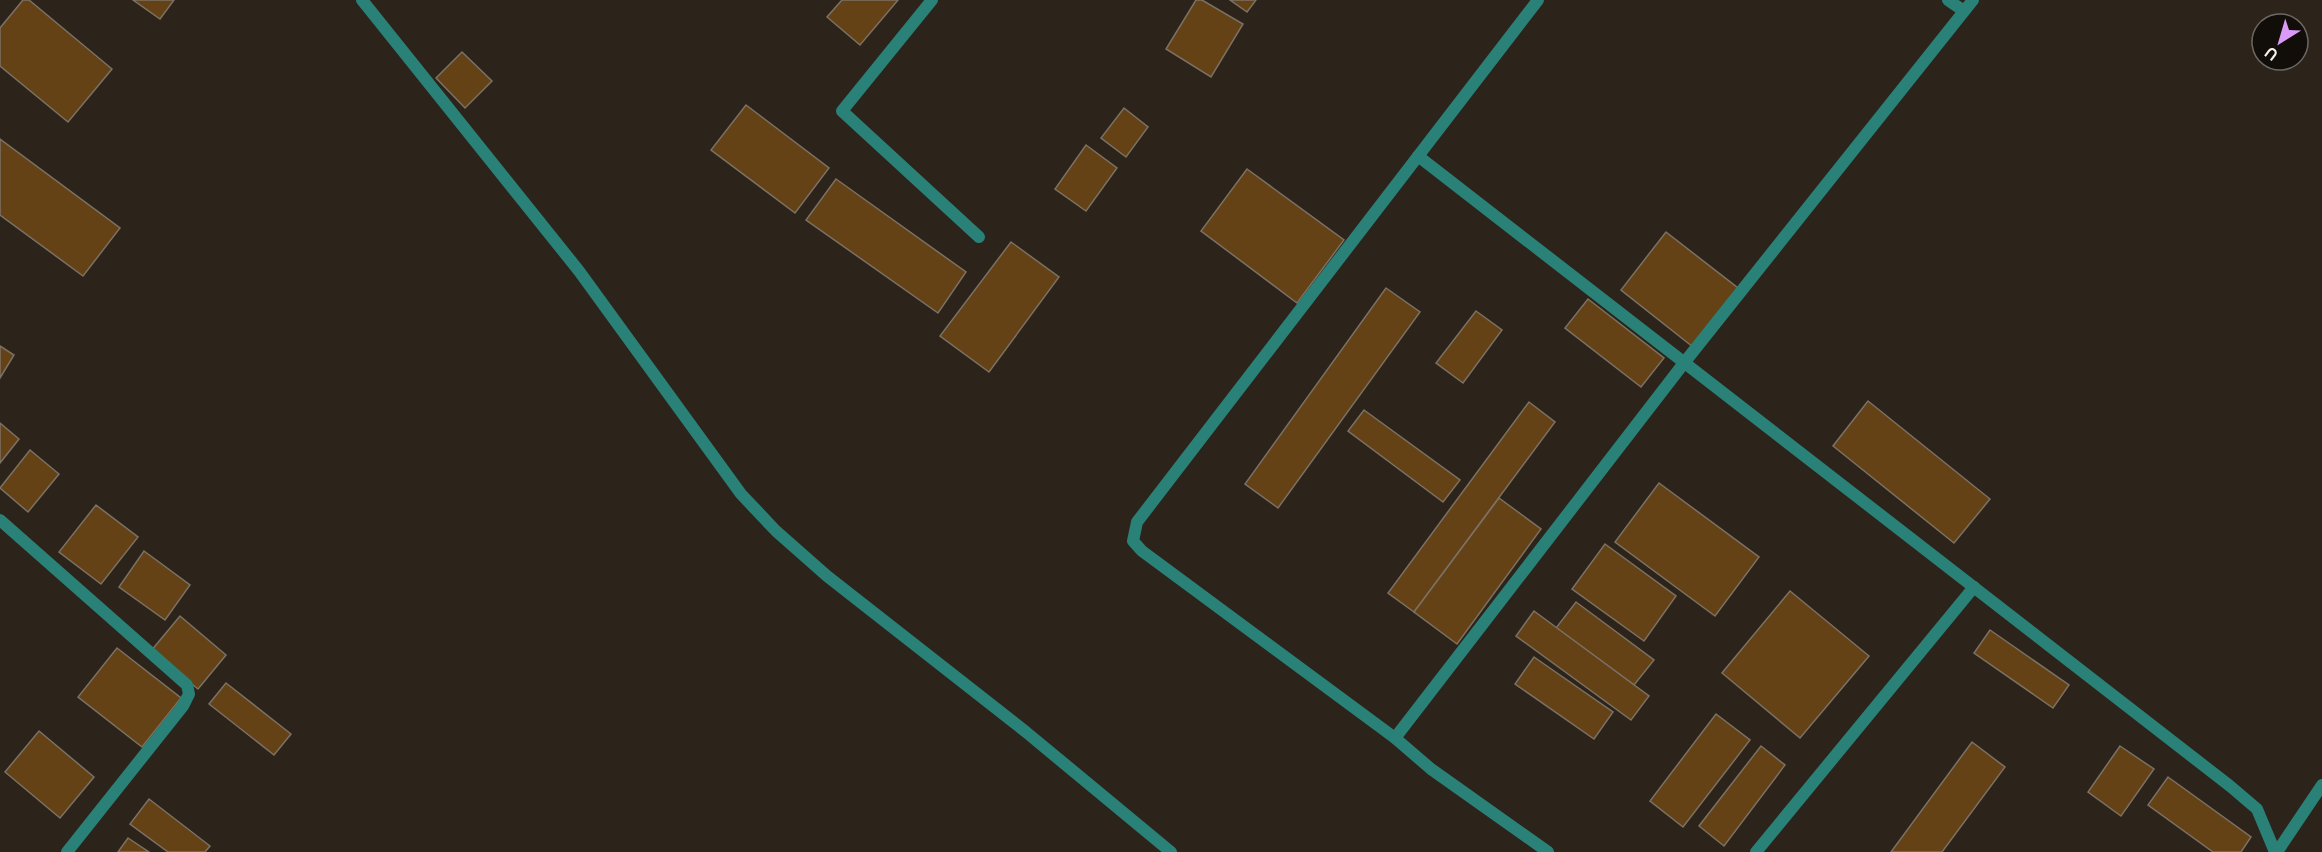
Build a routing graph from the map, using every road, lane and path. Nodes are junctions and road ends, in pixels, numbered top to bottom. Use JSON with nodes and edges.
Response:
{"nodes":[{"id":1,"x":362,"y":0,"type":"edge"},
{"id":2,"x":932,"y":0,"type":"edge"},
{"id":3,"x":1538,"y":0,"type":"edge"},
{"id":4,"x":1948,"y":0,"type":"edge"},
{"id":5,"x":1973,"y":0,"type":"edge"},
{"id":6,"x":1964,"y":11,"type":"junction"},
{"id":7,"x":1418,"y":156,"type":"junction"},
{"id":8,"x":979,"y":237,"type":"dead end"},
{"id":9,"x":1684,"y":363,"type":"junction"},
{"id":10,"x":0,"y":520,"type":"edge"},
{"id":11,"x":1974,"y":587,"type":"junction"},
{"id":12,"x":1395,"y":738,"type":"junction"},
{"id":13,"x":2322,"y":785,"type":"edge"},
{"id":14,"x":67,"y":852,"type":"edge"},
{"id":15,"x":1171,"y":852,"type":"edge"},
{"id":16,"x":1548,"y":852,"type":"edge"},
{"id":17,"x":1756,"y":852,"type":"edge"},
{"id":18,"x":2276,"y":852,"type":"edge"}],
"edges":[{"from":1,"to":15,"type":"street"},
{"from":2,"to":8,"type":"street"},
{"from":3,"to":7,"type":"street"},
{"from":4,"to":6,"type":"street"},
{"from":5,"to":6,"type":"street"},
{"from":6,"to":9,"type":"street"},
{"from":7,"to":9,"type":"street"},
{"from":7,"to":12,"type":"street"},
{"from":9,"to":11,"type":"street"},
{"from":9,"to":12,"type":"street"},
{"from":10,"to":14,"type":"street"},
{"from":11,"to":17,"type":"street"},
{"from":11,"to":18,"type":"street"},
{"from":12,"to":16,"type":"street"},
{"from":13,"to":18,"type":"street"}]}
